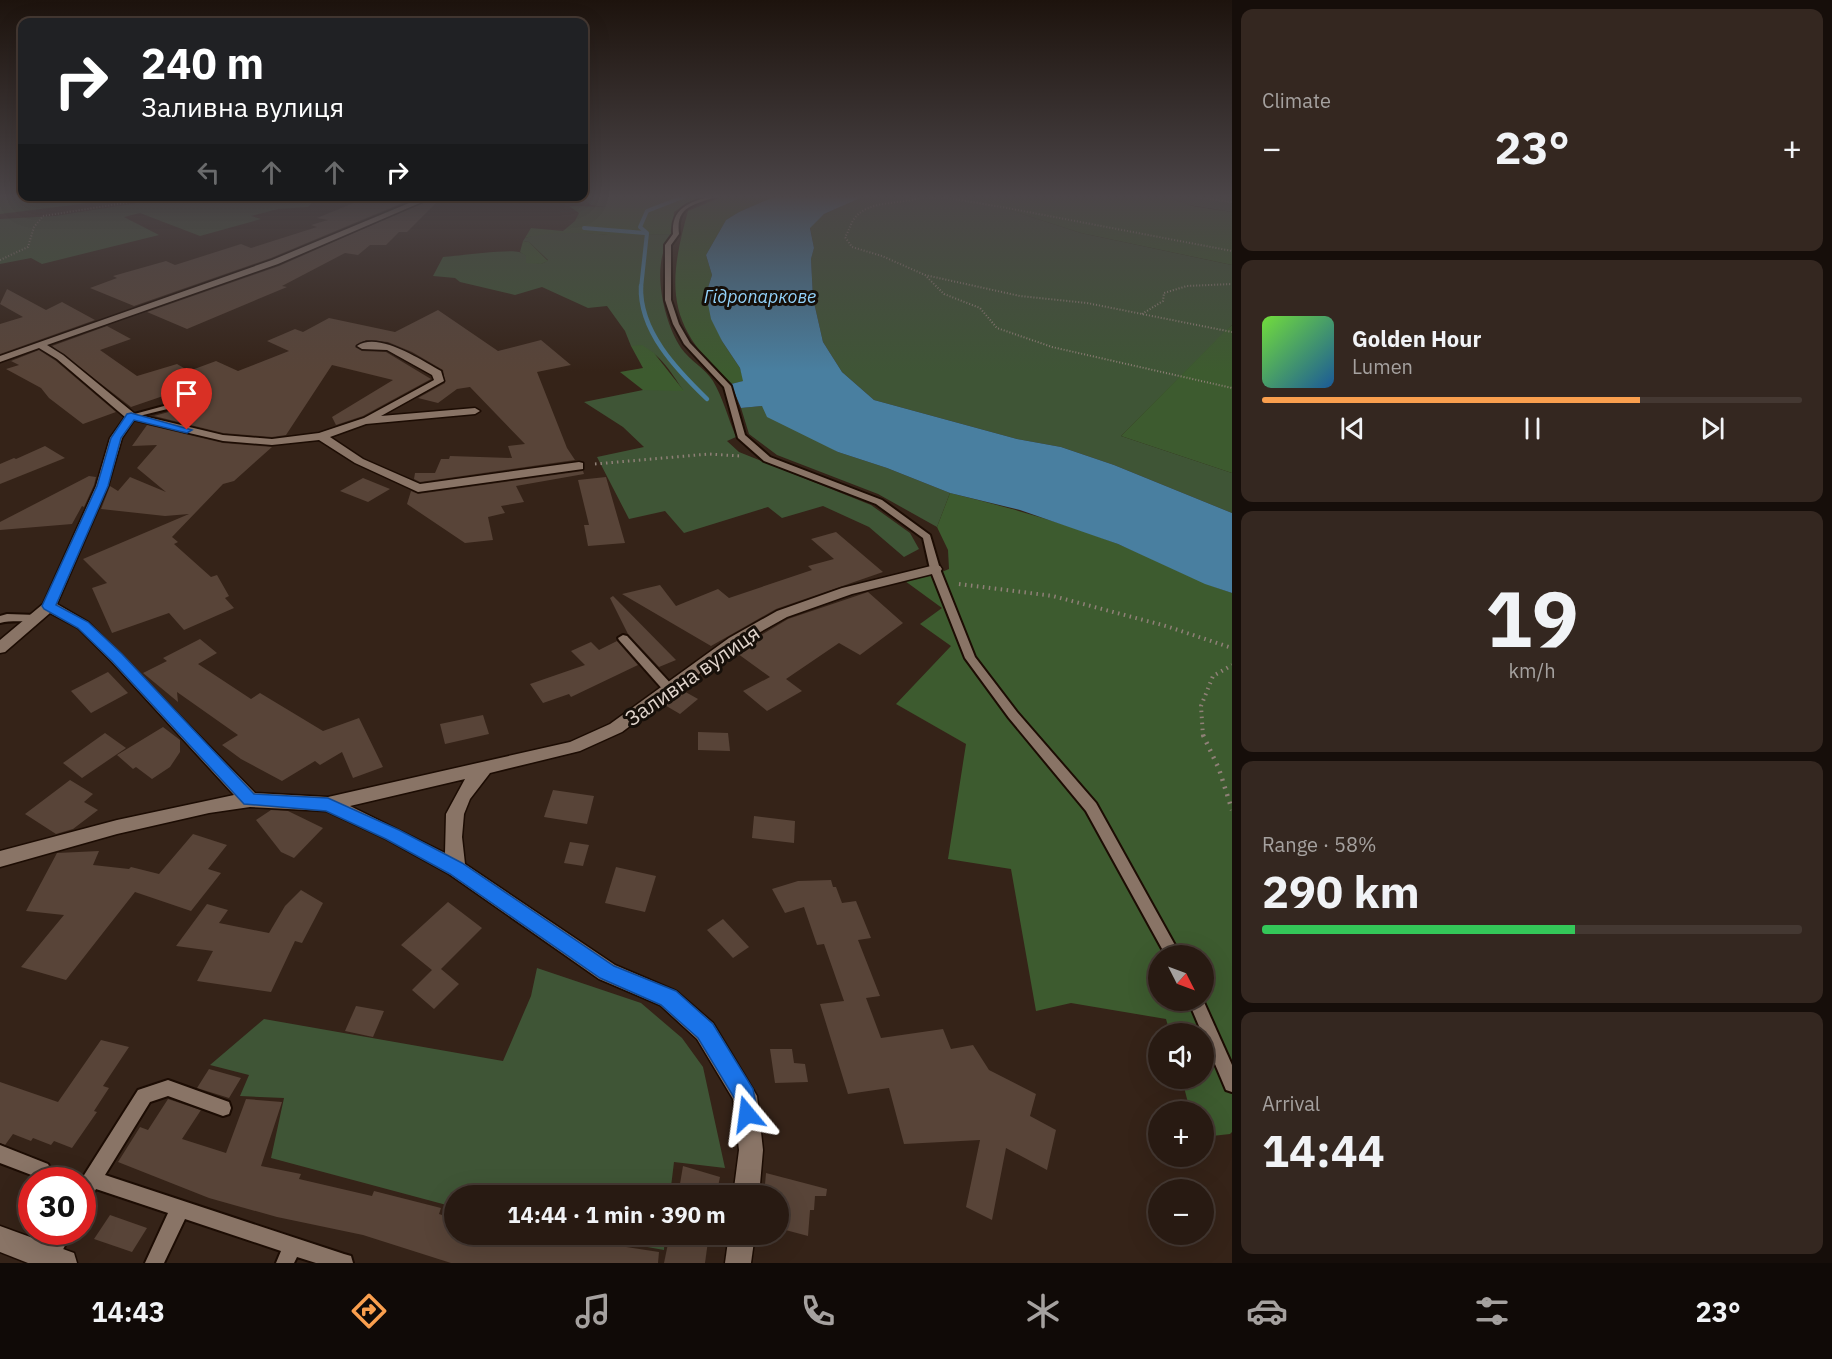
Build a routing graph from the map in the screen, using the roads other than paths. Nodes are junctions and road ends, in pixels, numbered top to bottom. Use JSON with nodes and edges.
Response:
{"nodes":[{"id":1,"x":294,"y":254,"type":"edge"},
{"id":2,"x":668,"y":254,"type":"edge"},
{"id":3,"x":40,"y":345,"type":"junction"},
{"id":4,"x":362,"y":346,"type":"dead end"},
{"id":5,"x":0,"y":359,"type":"edge"},
{"id":6,"x":201,"y":398,"type":"dead end"},
{"id":7,"x":475,"y":411,"type":"dead end"},
{"id":8,"x":131,"y":416,"type":"junction"},
{"id":9,"x":364,"y":420,"type":"junction"},
{"id":10,"x":321,"y":436,"type":"junction"},
{"id":11,"x":579,"y":466,"type":"road end"},
{"id":12,"x":938,"y":575,"type":"junction"},
{"id":13,"x":49,"y":606,"type":"junction"},
{"id":14,"x":37,"y":618,"type":"junction"},
{"id":15,"x":0,"y":620,"type":"edge"},
{"id":16,"x":623,"y":638,"type":"dead end"},
{"id":17,"x":0,"y":648,"type":"edge"},
{"id":18,"x":669,"y":689,"type":"junction"},
{"id":19,"x":483,"y":769,"type":"junction"},
{"id":20,"x":250,"y":800,"type":"junction"},
{"id":21,"x":328,"y":804,"type":"junction"},
{"id":22,"x":0,"y":859,"type":"edge"},
{"id":23,"x":456,"y":868,"type":"junction"},
{"id":24,"x":1168,"y":945,"type":"edge"},
{"id":25,"x":1200,"y":1011,"type":"edge"},
{"id":26,"x":1232,"y":1084,"type":"edge"},
{"id":27,"x":223,"y":1108,"type":"dead end"},
{"id":28,"x":0,"y":1154,"type":"edge"},
{"id":29,"x":34,"y":1167,"type":"edge"},
{"id":30,"x":96,"y":1173,"type":"edge"},
{"id":31,"x":96,"y":1180,"type":"edge"},
{"id":32,"x":747,"y":1185,"type":"edge"},
{"id":33,"x":180,"y":1209,"type":"junction"},
{"id":34,"x":0,"y":1239,"type":"edge"},
{"id":35,"x":60,"y":1245,"type":"edge"},
{"id":36,"x":740,"y":1245,"type":"edge"},
{"id":37,"x":289,"y":1255,"type":"edge"},
{"id":38,"x":56,"y":1260,"type":"edge"},
{"id":39,"x":153,"y":1263,"type":"edge"},
{"id":40,"x":344,"y":1263,"type":"edge"},
{"id":41,"x":738,"y":1263,"type":"edge"}],
"edges":[{"from":1,"to":3,"type":"street"},
{"from":2,"to":12,"type":"lane"},
{"from":3,"to":5,"type":"street"},
{"from":3,"to":8,"type":"street"},
{"from":4,"to":9,"type":"street"},
{"from":6,"to":8,"type":"lane"},
{"from":7,"to":9,"type":"street"},
{"from":8,"to":10,"type":"street"},
{"from":8,"to":13,"type":"street"},
{"from":9,"to":10,"type":"street"},
{"from":10,"to":11,"type":"street"},
{"from":12,"to":18,"type":"street","name":"Заливна вулиця"},
{"from":12,"to":24,"type":"lane"},
{"from":13,"to":14,"type":"street"},
{"from":13,"to":20,"type":"street"},
{"from":14,"to":15,"type":"lane"},
{"from":14,"to":17,"type":"street"},
{"from":16,"to":18,"type":"lane"},
{"from":18,"to":19,"type":"street","name":"Заливна вулиця"},
{"from":19,"to":21,"type":"street","name":"Заливна вулиця"},
{"from":19,"to":23,"type":"street"},
{"from":20,"to":21,"type":"street","name":"Заливна вулиця"},
{"from":20,"to":22,"type":"street","name":"Заливна вулиця"},
{"from":21,"to":23,"type":"street","name":"Заливна вулиця"},
{"from":23,"to":32,"type":"street","name":"Заливна вулиця"},
{"from":25,"to":26,"type":"lane"},
{"from":27,"to":30,"type":"lane"},
{"from":28,"to":29,"type":"lane"},
{"from":31,"to":33,"type":"lane"},
{"from":33,"to":37,"type":"lane"},
{"from":33,"to":39,"type":"lane"},
{"from":34,"to":38,"type":"street"},
{"from":35,"to":38,"type":"lane"},
{"from":36,"to":41,"type":"street"},
{"from":37,"to":40,"type":"lane"}]}
